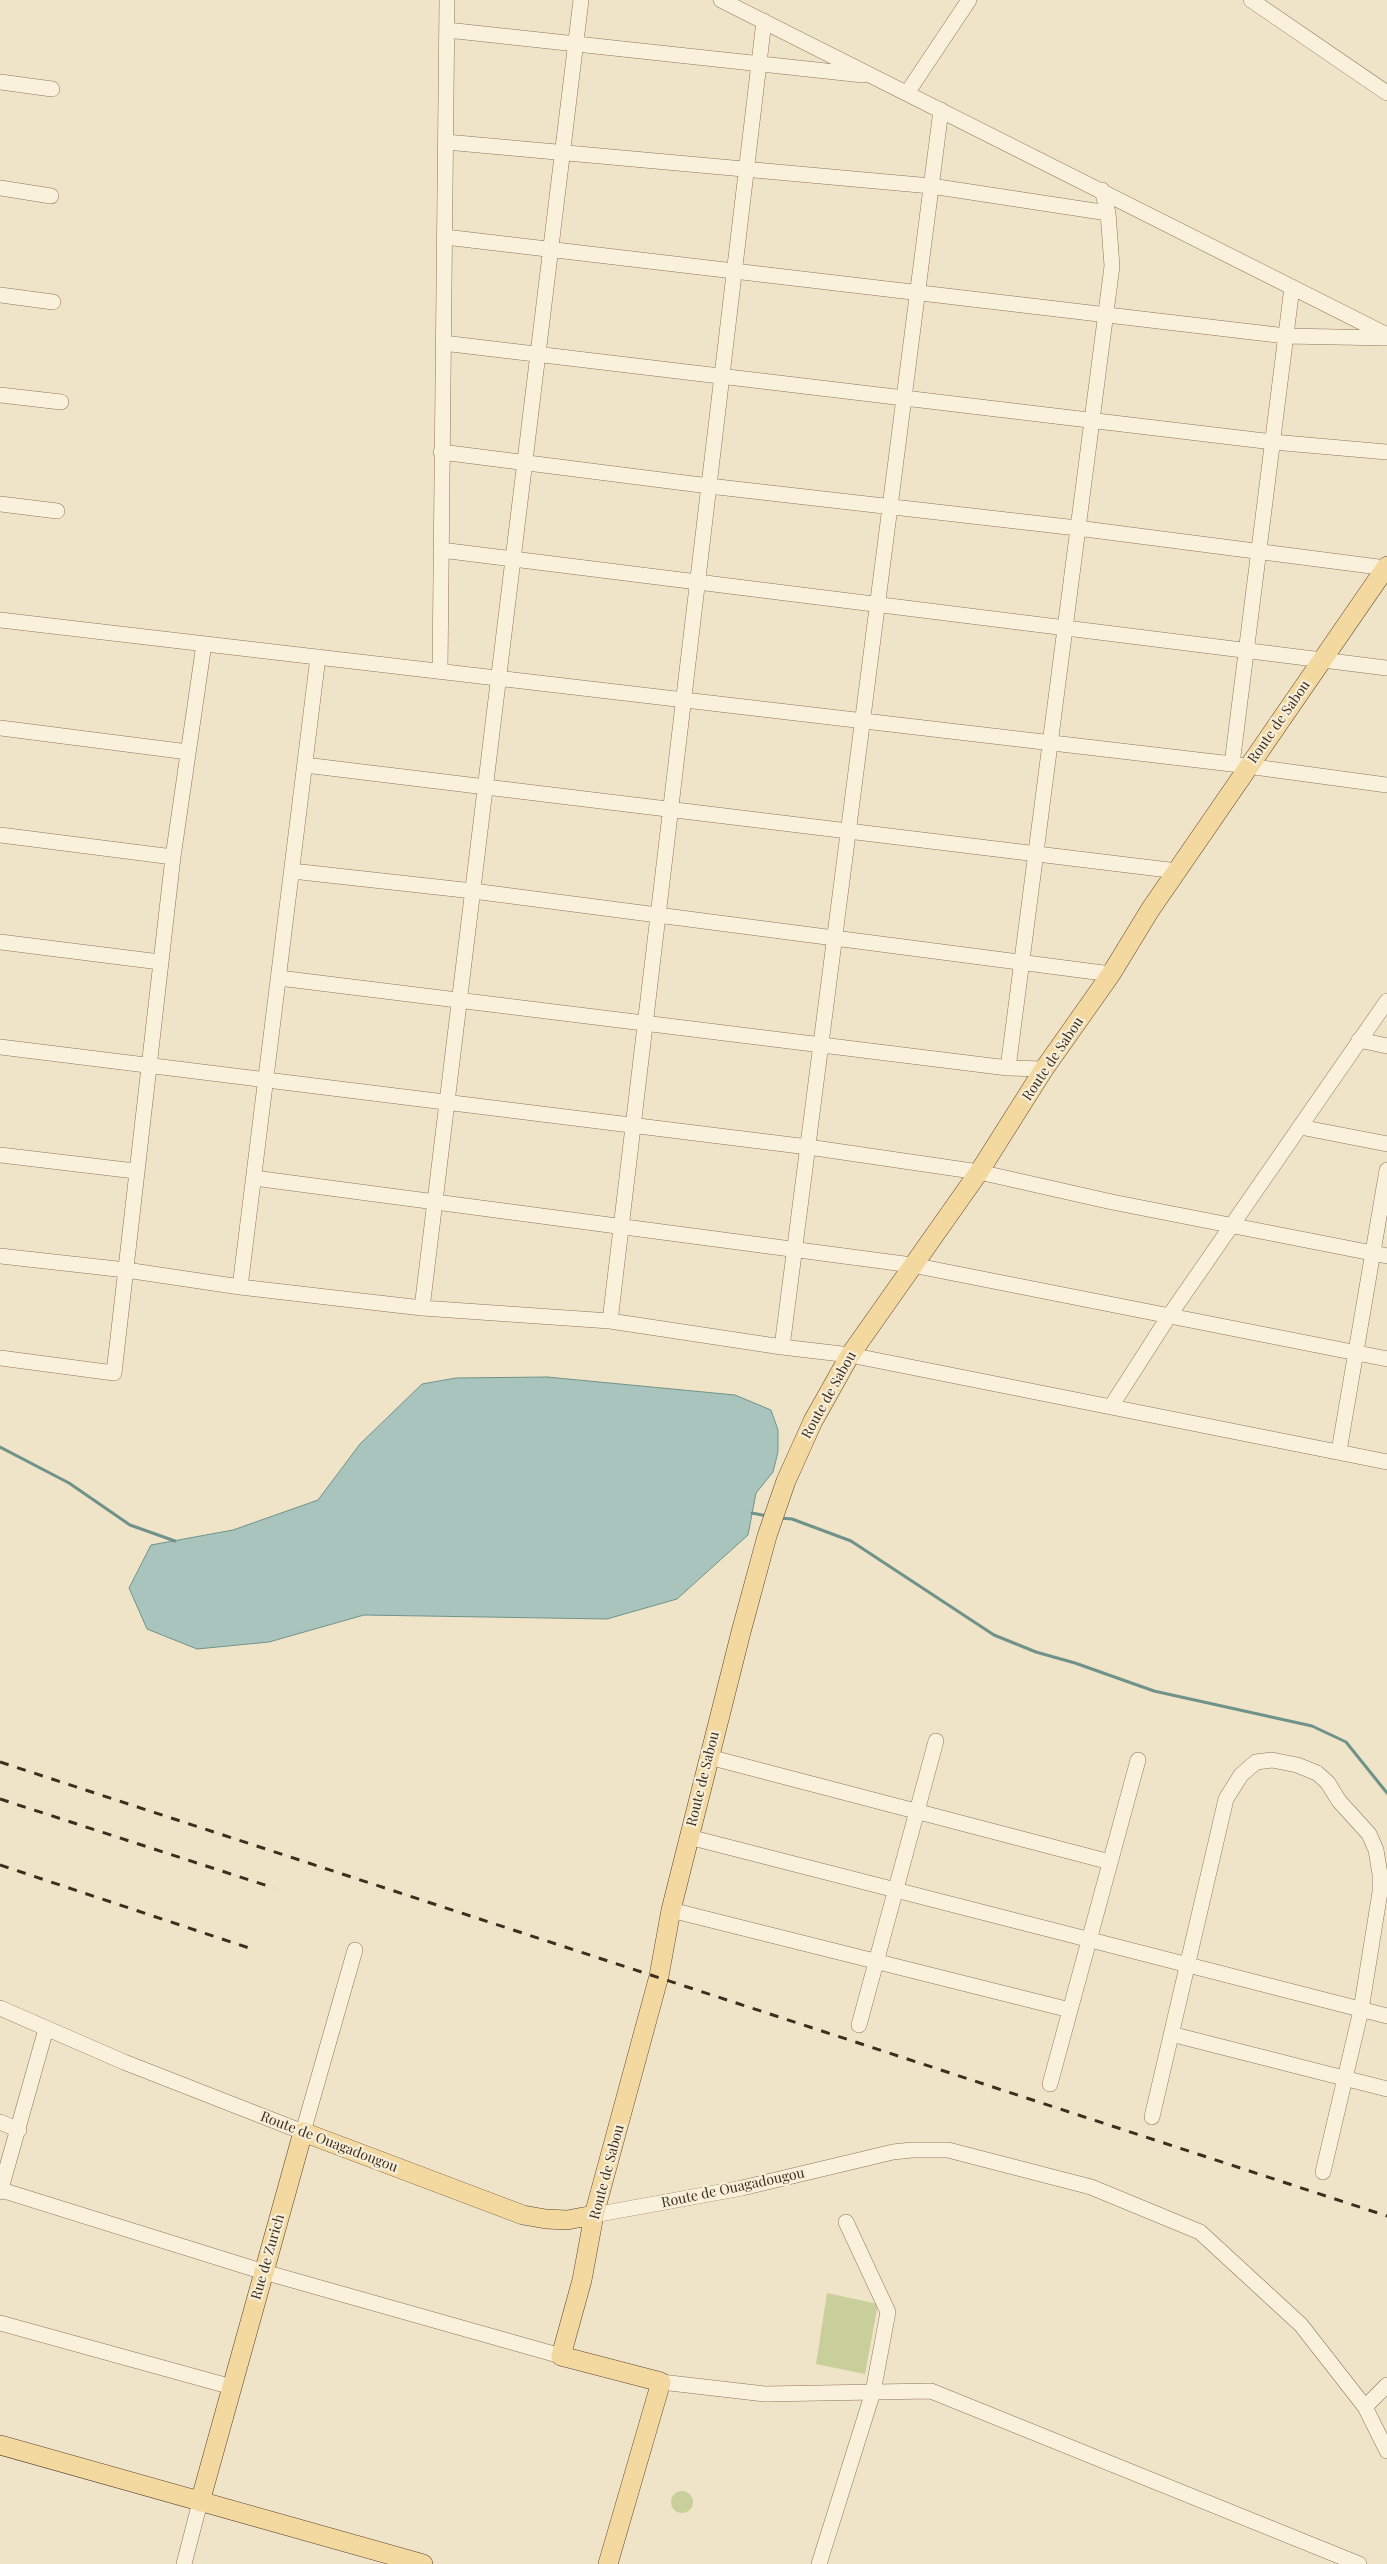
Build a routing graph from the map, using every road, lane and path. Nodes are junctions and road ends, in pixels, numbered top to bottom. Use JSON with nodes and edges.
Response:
{"nodes":[{"id":1,"x":447,"y":0,"type":"edge"},
{"id":2,"x":581,"y":0,"type":"edge"},
{"id":3,"x":721,"y":0,"type":"edge"},
{"id":4,"x":969,"y":0,"type":"edge"},
{"id":5,"x":1251,"y":0,"type":"edge"},
{"id":6,"x":764,"y":21,"type":"junction"},
{"id":7,"x":447,"y":30,"type":"junction"},
{"id":8,"x":576,"y":43,"type":"junction"},
{"id":9,"x":759,"y":64,"type":"junction"},
{"id":10,"x":875,"y":77,"type":"junction"},
{"id":11,"x":0,"y":82,"type":"edge"},
{"id":12,"x":52,"y":89,"type":"dead end"},
{"id":13,"x":1387,"y":93,"type":"edge"},
{"id":14,"x":907,"y":94,"type":"junction"},
{"id":15,"x":941,"y":110,"type":"junction"},
{"id":16,"x":446,"y":142,"type":"junction"},
{"id":17,"x":564,"y":152,"type":"junction"},
{"id":18,"x":746,"y":169,"type":"junction"},
{"id":19,"x":931,"y":186,"type":"junction"},
{"id":20,"x":0,"y":188,"type":"edge"},
{"id":21,"x":1102,"y":190,"type":"junction"},
{"id":22,"x":52,"y":196,"type":"dead end"},
{"id":23,"x":1108,"y":213,"type":"junction"},
{"id":24,"x":445,"y":237,"type":"junction"},
{"id":25,"x":550,"y":250,"type":"junction"},
{"id":26,"x":734,"y":271,"type":"junction"},
{"id":27,"x":1292,"y":287,"type":"junction"},
{"id":28,"x":918,"y":291,"type":"junction"},
{"id":29,"x":0,"y":295,"type":"edge"},
{"id":30,"x":53,"y":302,"type":"dead end"},
{"id":31,"x":1105,"y":314,"type":"junction"},
{"id":32,"x":1286,"y":336,"type":"junction"},
{"id":33,"x":1387,"y":336,"type":"edge"},
{"id":34,"x":444,"y":343,"type":"junction"},
{"id":35,"x":538,"y":352,"type":"junction"},
{"id":36,"x":722,"y":376,"type":"junction"},
{"id":37,"x":0,"y":395,"type":"edge"},
{"id":38,"x":904,"y":397,"type":"junction"},
{"id":39,"x":60,"y":402,"type":"dead end"},
{"id":40,"x":1092,"y":420,"type":"junction"},
{"id":41,"x":1272,"y":442,"type":"junction"},
{"id":42,"x":441,"y":452,"type":"junction"},
{"id":43,"x":1387,"y":452,"type":"edge"},
{"id":44,"x":525,"y":463,"type":"junction"},
{"id":45,"x":709,"y":486,"type":"junction"},
{"id":46,"x":0,"y":504,"type":"edge"},
{"id":47,"x":890,"y":507,"type":"junction"},
{"id":48,"x":57,"y":511,"type":"dead end"},
{"id":49,"x":1077,"y":528,"type":"junction"},
{"id":50,"x":441,"y":550,"type":"junction"},
{"id":51,"x":1259,"y":553,"type":"junction"},
{"id":52,"x":513,"y":560,"type":"junction"},
{"id":53,"x":1386,"y":568,"type":"edge"},
{"id":54,"x":698,"y":582,"type":"junction"},
{"id":55,"x":877,"y":605,"type":"junction"},
{"id":56,"x":0,"y":620,"type":"edge"},
{"id":57,"x":1064,"y":628,"type":"junction"},
{"id":58,"x":204,"y":644,"type":"junction"},
{"id":59,"x":1246,"y":650,"type":"junction"},
{"id":60,"x":318,"y":657,"type":"junction"},
{"id":61,"x":1322,"y":660,"type":"junction"},
{"id":62,"x":1387,"y":668,"type":"edge"},
{"id":63,"x":440,"y":671,"type":"junction"},
{"id":64,"x":499,"y":678,"type":"junction"},
{"id":65,"x":684,"y":700,"type":"junction"},
{"id":66,"x":862,"y":721,"type":"junction"},
{"id":67,"x":0,"y":728,"type":"edge"},
{"id":68,"x":1050,"y":743,"type":"junction"},
{"id":69,"x":188,"y":752,"type":"junction"},
{"id":70,"x":305,"y":765,"type":"junction"},
{"id":71,"x":1240,"y":766,"type":"junction"},
{"id":72,"x":1387,"y":785,"type":"edge"},
{"id":73,"x":486,"y":786,"type":"junction"},
{"id":74,"x":671,"y":809,"type":"junction"},
{"id":75,"x":848,"y":831,"type":"junction"},
{"id":76,"x":0,"y":835,"type":"edge"},
{"id":77,"x":1036,"y":854,"type":"junction"},
{"id":78,"x":173,"y":857,"type":"junction"},
{"id":79,"x":292,"y":871,"type":"junction"},
{"id":80,"x":1177,"y":871,"type":"junction"},
{"id":81,"x":473,"y":891,"type":"junction"},
{"id":82,"x":658,"y":915,"type":"junction"},
{"id":83,"x":834,"y":937,"type":"junction"},
{"id":84,"x":0,"y":942,"type":"edge"},
{"id":85,"x":1022,"y":961,"type":"junction"},
{"id":86,"x":160,"y":962,"type":"junction"},
{"id":87,"x":1111,"y":974,"type":"junction"},
{"id":88,"x":279,"y":978,"type":"junction"},
{"id":89,"x":460,"y":999,"type":"junction"},
{"id":90,"x":1387,"y":1001,"type":"edge"},
{"id":91,"x":646,"y":1022,"type":"junction"},
{"id":92,"x":1359,"y":1040,"type":"junction"},
{"id":93,"x":821,"y":1044,"type":"junction"},
{"id":94,"x":1387,"y":1046,"type":"edge"},
{"id":95,"x":0,"y":1047,"type":"edge"},
{"id":96,"x":148,"y":1065,"type":"junction"},
{"id":97,"x":1008,"y":1068,"type":"junction"},
{"id":98,"x":1044,"y":1069,"type":"junction"},
{"id":99,"x":266,"y":1078,"type":"junction"},
{"id":100,"x":447,"y":1102,"type":"junction"},
{"id":101,"x":633,"y":1125,"type":"junction"},
{"id":102,"x":1300,"y":1127,"type":"junction"},
{"id":103,"x":1387,"y":1144,"type":"edge"},
{"id":104,"x":808,"y":1147,"type":"junction"},
{"id":105,"x":0,"y":1155,"type":"edge"},
{"id":106,"x":1387,"y":1170,"type":"edge"},
{"id":107,"x":136,"y":1171,"type":"junction"},
{"id":108,"x":979,"y":1172,"type":"junction"},
{"id":109,"x":254,"y":1178,"type":"junction"},
{"id":110,"x":435,"y":1202,"type":"junction"},
{"id":111,"x":1232,"y":1226,"type":"junction"},
{"id":112,"x":621,"y":1227,"type":"junction"},
{"id":113,"x":794,"y":1250,"type":"junction"},
{"id":114,"x":1380,"y":1254,"type":"edge"},
{"id":115,"x":0,"y":1256,"type":"edge"},
{"id":116,"x":912,"y":1265,"type":"junction"},
{"id":117,"x":126,"y":1270,"type":"junction"},
{"id":118,"x":240,"y":1287,"type":"junction"},
{"id":119,"x":422,"y":1308,"type":"junction"},
{"id":120,"x":1169,"y":1316,"type":"junction"},
{"id":121,"x":610,"y":1321,"type":"junction"},
{"id":122,"x":782,"y":1348,"type":"junction"},
{"id":123,"x":1356,"y":1353,"type":"junction"},
{"id":124,"x":850,"y":1355,"type":"junction"},
{"id":125,"x":0,"y":1358,"type":"edge"},
{"id":126,"x":1387,"y":1359,"type":"edge"},
{"id":127,"x":1112,"y":1405,"type":"junction"},
{"id":128,"x":1339,"y":1451,"type":"junction"},
{"id":129,"x":1387,"y":1462,"type":"edge"},
{"id":130,"x":936,"y":1741,"type":"dead end"},
{"id":131,"x":709,"y":1757,"type":"junction"},
{"id":132,"x":1138,"y":1760,"type":"dead end"},
{"id":133,"x":917,"y":1812,"type":"junction"},
{"id":134,"x":689,"y":1837,"type":"junction"},
{"id":135,"x":1110,"y":1862,"type":"junction"},
{"id":136,"x":895,"y":1890,"type":"junction"},
{"id":137,"x":671,"y":1910,"type":"junction"},
{"id":138,"x":1089,"y":1940,"type":"junction"},
{"id":139,"x":355,"y":1950,"type":"dead end"},
{"id":140,"x":876,"y":1961,"type":"junction"},
{"id":141,"x":1187,"y":1965,"type":"junction"},
{"id":142,"x":0,"y":2008,"type":"edge"},
{"id":143,"x":1070,"y":2010,"type":"junction"},
{"id":144,"x":1361,"y":2010,"type":"junction"},
{"id":145,"x":1387,"y":2016,"type":"edge"},
{"id":146,"x":859,"y":2025,"type":"dead end"},
{"id":147,"x":46,"y":2029,"type":"junction"},
{"id":148,"x":1171,"y":2034,"type":"junction"},
{"id":149,"x":1345,"y":2078,"type":"junction"},
{"id":150,"x":1050,"y":2084,"type":"dead end"},
{"id":151,"x":1387,"y":2089,"type":"edge"},
{"id":152,"x":1152,"y":2117,"type":"dead end"},
{"id":153,"x":0,"y":2122,"type":"edge"},
{"id":154,"x":18,"y":2130,"type":"junction"},
{"id":155,"x":303,"y":2132,"type":"junction"},
{"id":156,"x":1323,"y":2172,"type":"dead end"},
{"id":157,"x":0,"y":2191,"type":"edge"},
{"id":158,"x":594,"y":2215,"type":"junction"},
{"id":159,"x":846,"y":2222,"type":"dead end"},
{"id":160,"x":264,"y":2272,"type":"junction"},
{"id":161,"x":0,"y":2323,"type":"edge"},
{"id":162,"x":561,"y":2356,"type":"junction"},
{"id":163,"x":661,"y":2382,"type":"junction"},
{"id":164,"x":1387,"y":2386,"type":"edge"},
{"id":165,"x":232,"y":2387,"type":"junction"},
{"id":166,"x":873,"y":2392,"type":"junction"},
{"id":167,"x":1365,"y":2406,"type":"junction"},
{"id":168,"x":0,"y":2445,"type":"edge"},
{"id":169,"x":1387,"y":2451,"type":"edge"},
{"id":170,"x":200,"y":2502,"type":"junction"},
{"id":171,"x":184,"y":2564,"type":"edge"},
{"id":172,"x":422,"y":2564,"type":"edge"},
{"id":173,"x":608,"y":2564,"type":"edge"},
{"id":174,"x":819,"y":2564,"type":"edge"},
{"id":175,"x":1359,"y":2564,"type":"edge"}],
"edges":[{"from":1,"to":7,"type":"street"},
{"from":2,"to":8,"type":"street"},
{"from":3,"to":6,"type":"street"},
{"from":4,"to":14,"type":"street"},
{"from":5,"to":13,"type":"street"},
{"from":6,"to":9,"type":"street"},
{"from":6,"to":10,"type":"street"},
{"from":7,"to":8,"type":"street"},
{"from":7,"to":16,"type":"street"},
{"from":8,"to":9,"type":"street"},
{"from":8,"to":17,"type":"street"},
{"from":9,"to":10,"type":"street"},
{"from":9,"to":18,"type":"street"},
{"from":10,"to":14,"type":"street"},
{"from":11,"to":12,"type":"street"},
{"from":14,"to":15,"type":"street"},
{"from":15,"to":19,"type":"street"},
{"from":15,"to":21,"type":"street"},
{"from":16,"to":17,"type":"street"},
{"from":16,"to":24,"type":"street"},
{"from":17,"to":18,"type":"street"},
{"from":17,"to":25,"type":"street"},
{"from":18,"to":19,"type":"street"},
{"from":18,"to":26,"type":"street"},
{"from":19,"to":23,"type":"street"},
{"from":19,"to":28,"type":"street"},
{"from":20,"to":22,"type":"street"},
{"from":21,"to":23,"type":"street"},
{"from":21,"to":27,"type":"street"},
{"from":23,"to":31,"type":"street"},
{"from":24,"to":25,"type":"street"},
{"from":24,"to":34,"type":"street"},
{"from":25,"to":26,"type":"street"},
{"from":25,"to":35,"type":"street"},
{"from":26,"to":28,"type":"street"},
{"from":26,"to":36,"type":"street"},
{"from":27,"to":32,"type":"street"},
{"from":27,"to":33,"type":"street"},
{"from":28,"to":31,"type":"street"},
{"from":28,"to":38,"type":"street"},
{"from":29,"to":30,"type":"street"},
{"from":31,"to":32,"type":"street"},
{"from":31,"to":40,"type":"street"},
{"from":32,"to":33,"type":"street"},
{"from":32,"to":41,"type":"street"},
{"from":34,"to":35,"type":"street"},
{"from":34,"to":42,"type":"street"},
{"from":35,"to":36,"type":"street"},
{"from":35,"to":44,"type":"street"},
{"from":36,"to":38,"type":"street"},
{"from":36,"to":45,"type":"street"},
{"from":37,"to":39,"type":"street"},
{"from":38,"to":40,"type":"street"},
{"from":38,"to":47,"type":"street"},
{"from":40,"to":41,"type":"street"},
{"from":40,"to":49,"type":"street"},
{"from":41,"to":43,"type":"street"},
{"from":41,"to":51,"type":"street"},
{"from":42,"to":44,"type":"street"},
{"from":42,"to":50,"type":"street"},
{"from":44,"to":45,"type":"street"},
{"from":44,"to":52,"type":"street"},
{"from":45,"to":47,"type":"street"},
{"from":45,"to":54,"type":"street"},
{"from":46,"to":48,"type":"street"},
{"from":47,"to":49,"type":"street"},
{"from":47,"to":55,"type":"street"},
{"from":49,"to":51,"type":"street"},
{"from":49,"to":57,"type":"street"},
{"from":50,"to":52,"type":"street"},
{"from":50,"to":63,"type":"street"},
{"from":51,"to":53,"type":"street"},
{"from":51,"to":59,"type":"street"},
{"from":52,"to":54,"type":"street"},
{"from":52,"to":64,"type":"street"},
{"from":53,"to":61,"type":"main road","name":"Route de Sabou"},
{"from":54,"to":55,"type":"street"},
{"from":54,"to":65,"type":"street"},
{"from":55,"to":57,"type":"street"},
{"from":55,"to":66,"type":"street"},
{"from":56,"to":58,"type":"street"},
{"from":57,"to":59,"type":"street"},
{"from":57,"to":68,"type":"street"},
{"from":58,"to":60,"type":"street"},
{"from":58,"to":69,"type":"street"},
{"from":59,"to":61,"type":"street"},
{"from":59,"to":71,"type":"street"},
{"from":60,"to":63,"type":"street"},
{"from":60,"to":70,"type":"street"},
{"from":61,"to":62,"type":"street"},
{"from":61,"to":71,"type":"main road","name":"Route de Sabou"},
{"from":63,"to":64,"type":"street"},
{"from":64,"to":65,"type":"street"},
{"from":64,"to":73,"type":"street"},
{"from":65,"to":66,"type":"street"},
{"from":65,"to":74,"type":"street"},
{"from":66,"to":68,"type":"street"},
{"from":66,"to":75,"type":"street"},
{"from":67,"to":69,"type":"street"},
{"from":68,"to":71,"type":"street"},
{"from":68,"to":77,"type":"street"},
{"from":69,"to":78,"type":"street"},
{"from":70,"to":73,"type":"street"},
{"from":70,"to":79,"type":"street"},
{"from":71,"to":72,"type":"street"},
{"from":71,"to":80,"type":"main road","name":"Route de Sabou"},
{"from":73,"to":74,"type":"street"},
{"from":73,"to":81,"type":"street"},
{"from":74,"to":75,"type":"street"},
{"from":74,"to":82,"type":"street"},
{"from":75,"to":77,"type":"street"},
{"from":75,"to":83,"type":"street"},
{"from":76,"to":78,"type":"street"},
{"from":77,"to":80,"type":"street"},
{"from":77,"to":85,"type":"street"},
{"from":78,"to":86,"type":"street"},
{"from":79,"to":81,"type":"street"},
{"from":79,"to":88,"type":"street"},
{"from":80,"to":87,"type":"main road","name":"Route de Sabou"},
{"from":81,"to":82,"type":"street"},
{"from":81,"to":89,"type":"street"},
{"from":82,"to":83,"type":"street"},
{"from":82,"to":91,"type":"street"},
{"from":83,"to":85,"type":"street"},
{"from":83,"to":93,"type":"street"},
{"from":84,"to":86,"type":"street"},
{"from":85,"to":87,"type":"street"},
{"from":85,"to":97,"type":"street"},
{"from":86,"to":96,"type":"street"},
{"from":87,"to":98,"type":"main road","name":"Route de Sabou"},
{"from":88,"to":89,"type":"street"},
{"from":88,"to":99,"type":"street"},
{"from":89,"to":91,"type":"street"},
{"from":89,"to":100,"type":"street"},
{"from":90,"to":92,"type":"street"},
{"from":91,"to":93,"type":"street"},
{"from":91,"to":101,"type":"street"},
{"from":92,"to":94,"type":"street"},
{"from":92,"to":102,"type":"street"},
{"from":93,"to":97,"type":"street"},
{"from":93,"to":104,"type":"street"},
{"from":95,"to":96,"type":"street"},
{"from":96,"to":99,"type":"street"},
{"from":96,"to":107,"type":"street"},
{"from":97,"to":98,"type":"street"},
{"from":98,"to":108,"type":"main road","name":"Route de Sabou"},
{"from":99,"to":100,"type":"street"},
{"from":99,"to":109,"type":"street"},
{"from":100,"to":101,"type":"street"},
{"from":100,"to":110,"type":"street"},
{"from":101,"to":104,"type":"street"},
{"from":101,"to":112,"type":"street"},
{"from":102,"to":103,"type":"street"},
{"from":102,"to":111,"type":"street"},
{"from":104,"to":108,"type":"street"},
{"from":104,"to":113,"type":"street"},
{"from":105,"to":107,"type":"street"},
{"from":106,"to":114,"type":"street"},
{"from":107,"to":117,"type":"street"},
{"from":108,"to":111,"type":"street"},
{"from":108,"to":116,"type":"main road","name":"Route de Sabou"},
{"from":109,"to":110,"type":"street"},
{"from":109,"to":118,"type":"street"},
{"from":110,"to":112,"type":"street"},
{"from":110,"to":119,"type":"street"},
{"from":111,"to":114,"type":"street"},
{"from":111,"to":120,"type":"street"},
{"from":112,"to":113,"type":"street"},
{"from":112,"to":121,"type":"street"},
{"from":113,"to":116,"type":"street"},
{"from":113,"to":122,"type":"street"},
{"from":114,"to":123,"type":"street"},
{"from":115,"to":117,"type":"street"},
{"from":116,"to":120,"type":"street"},
{"from":116,"to":124,"type":"main road","name":"Route de Sabou"},
{"from":117,"to":118,"type":"street"},
{"from":117,"to":125,"type":"street"},
{"from":118,"to":119,"type":"street"},
{"from":119,"to":121,"type":"street"},
{"from":120,"to":123,"type":"street"},
{"from":120,"to":127,"type":"street"},
{"from":121,"to":122,"type":"street"},
{"from":122,"to":124,"type":"street"},
{"from":123,"to":126,"type":"street"},
{"from":123,"to":128,"type":"street"},
{"from":124,"to":127,"type":"street"},
{"from":124,"to":131,"type":"main road","name":"Route de Sabou"},
{"from":127,"to":128,"type":"street"},
{"from":128,"to":129,"type":"street"},
{"from":130,"to":133,"type":"street"},
{"from":131,"to":133,"type":"street"},
{"from":131,"to":134,"type":"main road","name":"Route de Sabou"},
{"from":132,"to":135,"type":"street"},
{"from":133,"to":135,"type":"street"},
{"from":133,"to":136,"type":"street"},
{"from":134,"to":136,"type":"street"},
{"from":134,"to":137,"type":"main road","name":"Route de Sabou"},
{"from":135,"to":138,"type":"street"},
{"from":136,"to":138,"type":"street"},
{"from":136,"to":140,"type":"street"},
{"from":137,"to":140,"type":"street"},
{"from":137,"to":158,"type":"main road","name":"Route de Sabou"},
{"from":138,"to":141,"type":"street"},
{"from":138,"to":143,"type":"street"},
{"from":139,"to":155,"type":"street","name":"Rue de Zurich"},
{"from":140,"to":143,"type":"street"},
{"from":140,"to":146,"type":"street"},
{"from":141,"to":144,"type":"street"},
{"from":141,"to":144,"type":"street"},
{"from":141,"to":148,"type":"street"},
{"from":142,"to":147,"type":"street","name":"Route de Ouagadougou"},
{"from":143,"to":150,"type":"street"},
{"from":144,"to":145,"type":"street"},
{"from":144,"to":149,"type":"street"},
{"from":147,"to":154,"type":"street"},
{"from":147,"to":155,"type":"street","name":"Route de Ouagadougou"},
{"from":148,"to":149,"type":"street"},
{"from":148,"to":152,"type":"street"},
{"from":149,"to":151,"type":"street"},
{"from":149,"to":156,"type":"street"},
{"from":153,"to":154,"type":"street"},
{"from":154,"to":157,"type":"street"},
{"from":155,"to":158,"type":"main road","name":"Route de Ouagadougou"},
{"from":155,"to":160,"type":"main road","name":"Rue de Zurich"},
{"from":157,"to":160,"type":"street"},
{"from":158,"to":162,"type":"main road","name":"Route de Sabou"},
{"from":158,"to":167,"type":"street","name":"Route de Ouagadougou"},
{"from":159,"to":166,"type":"street"},
{"from":160,"to":162,"type":"street"},
{"from":160,"to":165,"type":"main road","name":"Rue de Zurich"},
{"from":161,"to":165,"type":"street"},
{"from":162,"to":163,"type":"main road"},
{"from":163,"to":166,"type":"street"},
{"from":163,"to":173,"type":"main road"},
{"from":164,"to":167,"type":"street"},
{"from":165,"to":170,"type":"main road","name":"Rue de Zurich"},
{"from":166,"to":174,"type":"street"},
{"from":166,"to":175,"type":"street"},
{"from":167,"to":169,"type":"street","name":"Route de Ouagadougou"},
{"from":168,"to":170,"type":"main road"},
{"from":170,"to":171,"type":"street","name":"Rue de Zurich"},
{"from":170,"to":172,"type":"main road"}]}
